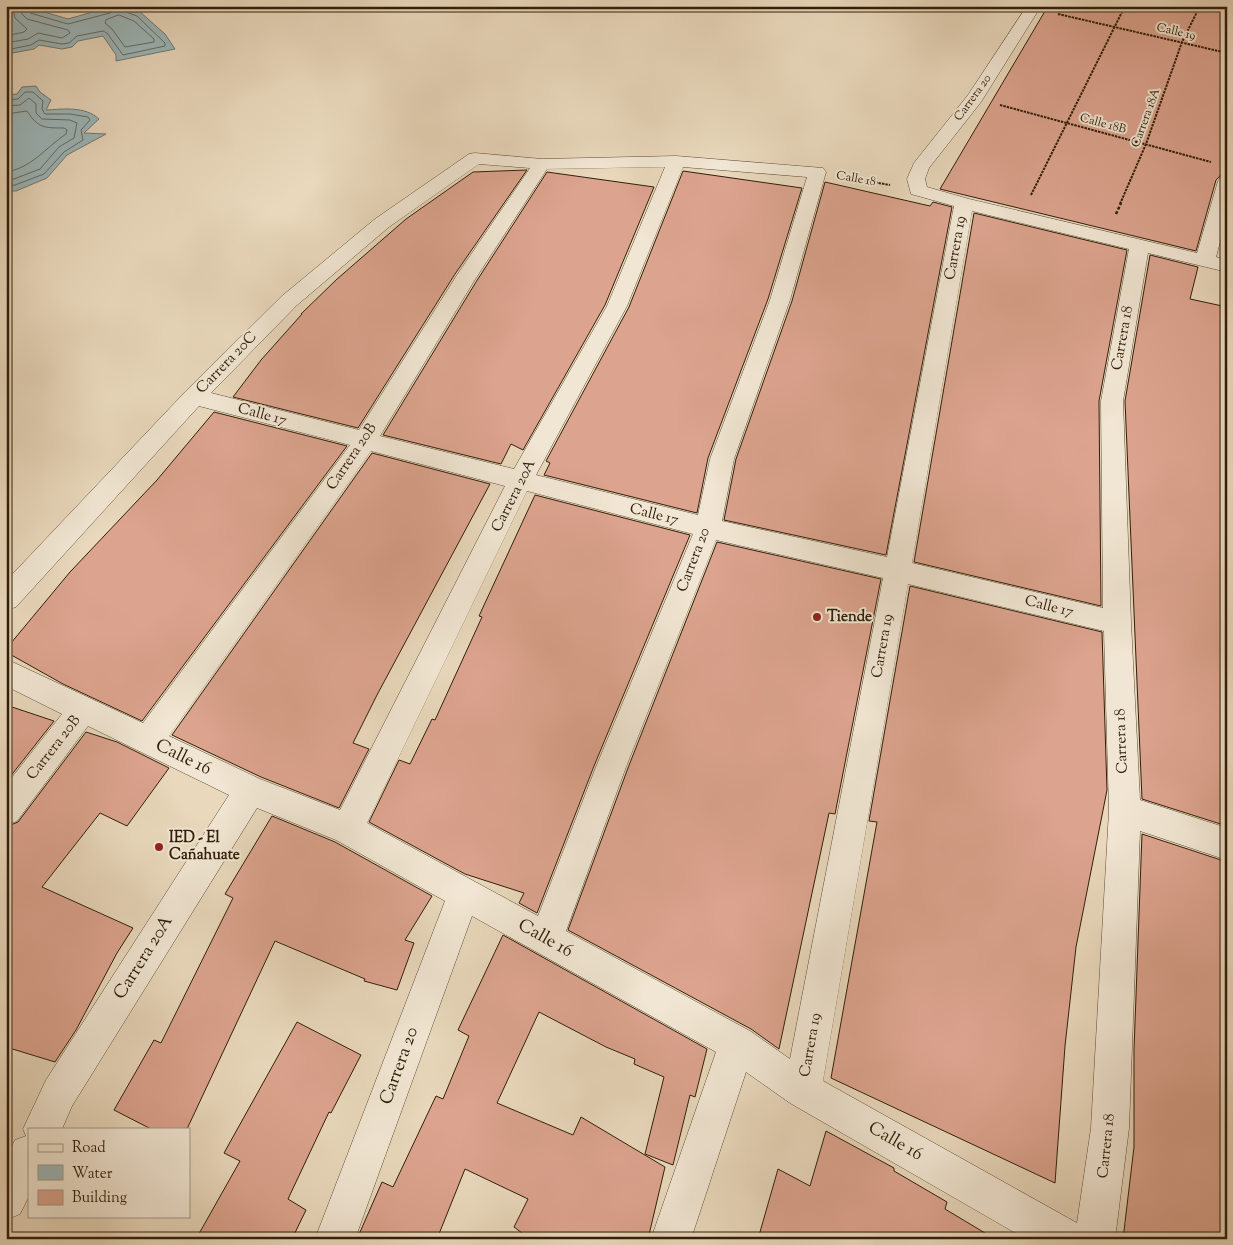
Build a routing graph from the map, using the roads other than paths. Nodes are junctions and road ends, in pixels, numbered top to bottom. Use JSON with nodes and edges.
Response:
{"nodes":[{"id":1,"x":1034,"y":7,"type":"edge"},
{"id":2,"x":475,"y":158,"type":"joint"},
{"id":3,"x":676,"y":161,"type":"junction"},
{"id":4,"x":542,"y":164,"type":"junction"},
{"id":5,"x":817,"y":172,"type":"joint"},
{"id":6,"x":1227,"y":181,"type":"edge"},
{"id":7,"x":964,"y":203,"type":"junction"},
{"id":8,"x":1140,"y":245,"type":"junction"},
{"id":9,"x":1205,"y":260,"type":"junction"},
{"id":10,"x":1227,"y":266,"type":"edge"},
{"id":11,"x":194,"y":397,"type":"junction"},
{"id":12,"x":364,"y":442,"type":"junction"},
{"id":13,"x":520,"y":481,"type":"junction"},
{"id":14,"x":708,"y":528,"type":"junction"},
{"id":15,"x":897,"y":570,"type":"junction"},
{"id":16,"x":6,"y":599,"type":"edge"},
{"id":17,"x":1117,"y":623,"type":"junction"},
{"id":18,"x":6,"y":672,"type":"edge"},
{"id":19,"x":84,"y":709,"type":"junction"},
{"id":20,"x":148,"y":741,"type":"junction"},
{"id":21,"x":250,"y":790,"type":"junction"},
{"id":22,"x":6,"y":810,"type":"edge"},
{"id":23,"x":1125,"y":811,"type":"junction"},
{"id":24,"x":347,"y":829,"type":"junction"},
{"id":25,"x":1227,"y":844,"type":"edge"},
{"id":26,"x":464,"y":894,"type":"junction"},
{"id":27,"x":546,"y":940,"type":"junction"},
{"id":28,"x":737,"y":1044,"type":"junction"},
{"id":29,"x":803,"y":1090,"type":"junction"},
{"id":30,"x":42,"y":1128,"type":"edge"},
{"id":31,"x":28,"y":1156,"type":"edge"},
{"id":32,"x":6,"y":1200,"type":"edge"},
{"id":33,"x":335,"y":1239,"type":"edge"},
{"id":34,"x":671,"y":1239,"type":"edge"},
{"id":35,"x":1066,"y":1239,"type":"edge"},
{"id":36,"x":1095,"y":1239,"type":"edge"}],
"edges":[{"from":1,"to":7,"type":"street","name":"Carrera 20"},
{"from":2,"to":4,"type":"street","name":"Calle 18"},
{"from":2,"to":11,"type":"street","name":"Carrera 20C"},
{"from":3,"to":4,"type":"street","name":"Calle 18"},
{"from":3,"to":5,"type":"street","name":"Calle 18"},
{"from":3,"to":13,"type":"street","name":"Carrera 20A"},
{"from":4,"to":12,"type":"street","name":"Carrera 20B"},
{"from":5,"to":14,"type":"street","name":"Carrera 20"},
{"from":6,"to":9,"type":"street"},
{"from":7,"to":8,"type":"street"},
{"from":7,"to":15,"type":"street","name":"Carrera 19"},
{"from":8,"to":9,"type":"street"},
{"from":8,"to":17,"type":"street","name":"Carrera 18"},
{"from":9,"to":10,"type":"street"},
{"from":11,"to":12,"type":"street","name":"Calle 17"},
{"from":11,"to":16,"type":"street","name":"Carrera 20C"},
{"from":12,"to":13,"type":"street","name":"Calle 17"},
{"from":12,"to":20,"type":"street","name":"Carrera 20B"},
{"from":13,"to":14,"type":"street","name":"Calle 17"},
{"from":13,"to":24,"type":"street","name":"Carrera 20A"},
{"from":14,"to":15,"type":"street","name":"Calle 17"},
{"from":14,"to":27,"type":"street","name":"Carrera 20"},
{"from":15,"to":17,"type":"street","name":"Calle 17"},
{"from":15,"to":29,"type":"street","name":"Carrera 19"},
{"from":17,"to":23,"type":"street","name":"Carrera 18"},
{"from":18,"to":19,"type":"street","name":"Calle 16"},
{"from":19,"to":20,"type":"street","name":"Calle 16"},
{"from":19,"to":22,"type":"street","name":"Carrera 20B"},
{"from":20,"to":21,"type":"street","name":"Calle 16"},
{"from":21,"to":24,"type":"street","name":"Calle 16"},
{"from":21,"to":30,"type":"street","name":"Carrera 20A"},
{"from":23,"to":25,"type":"street"},
{"from":23,"to":36,"type":"street","name":"Carrera 18"},
{"from":24,"to":26,"type":"street","name":"Calle 16"},
{"from":26,"to":27,"type":"street","name":"Calle 16"},
{"from":26,"to":33,"type":"street","name":"Carrera 20"},
{"from":27,"to":28,"type":"street","name":"Calle 16"},
{"from":28,"to":29,"type":"street","name":"Calle 16"},
{"from":28,"to":34,"type":"street"},
{"from":29,"to":35,"type":"street","name":"Calle 16"},
{"from":31,"to":32,"type":"street"}]}
